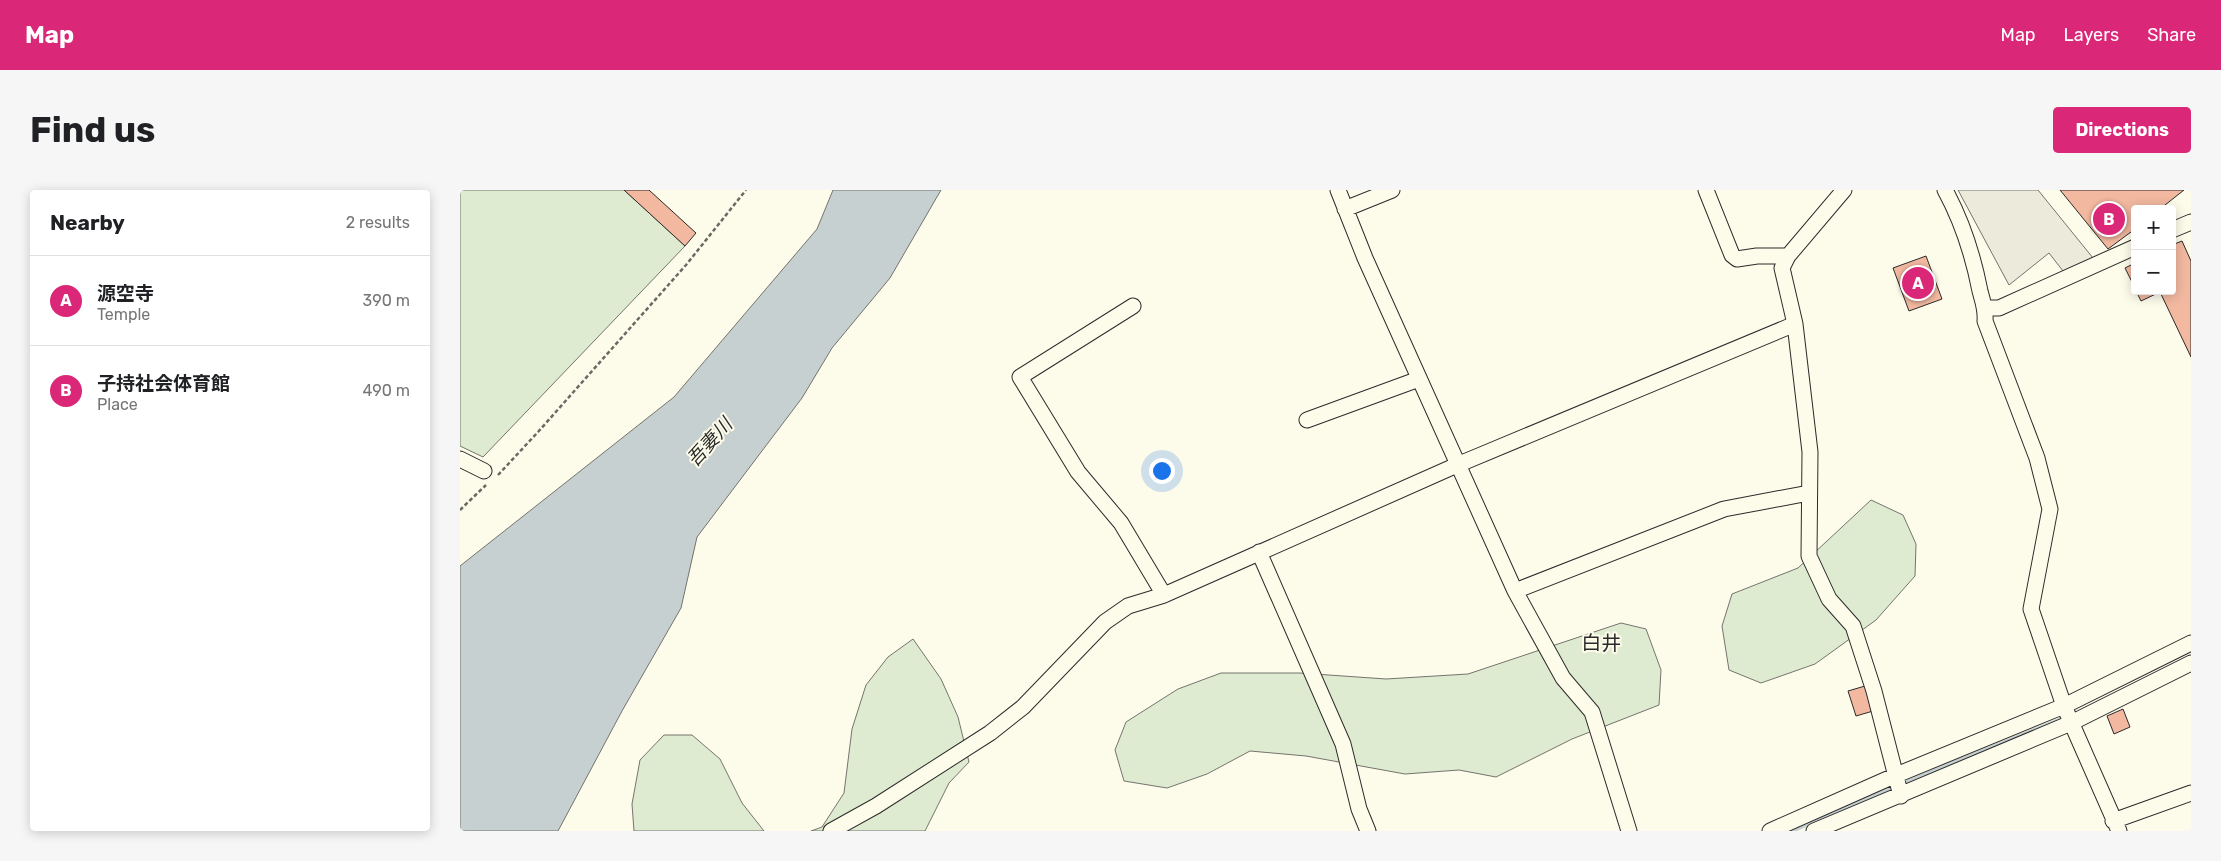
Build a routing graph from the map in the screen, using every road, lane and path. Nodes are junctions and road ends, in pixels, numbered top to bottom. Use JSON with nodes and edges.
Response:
{"nodes":[{"id":1,"x":746,"y":190,"type":"edge"},
{"id":2,"x":1338,"y":190,"type":"edge"},
{"id":3,"x":1392,"y":190,"type":"edge"},
{"id":4,"x":1706,"y":190,"type":"edge"},
{"id":5,"x":1844,"y":190,"type":"edge"},
{"id":6,"x":1945,"y":190,"type":"edge"},
{"id":7,"x":1346,"y":209,"type":"junction"},
{"id":8,"x":2191,"y":222,"type":"edge"},
{"id":9,"x":2176,"y":228,"type":"edge"},
{"id":10,"x":2131,"y":249,"type":"edge"},
{"id":11,"x":1788,"y":256,"type":"junction"},
{"id":12,"x":1133,"y":306,"type":"dead end"},
{"id":13,"x":1986,"y":308,"type":"junction"},
{"id":14,"x":1795,"y":324,"type":"junction"},
{"id":15,"x":1418,"y":379,"type":"junction"},
{"id":16,"x":1307,"y":420,"type":"dead end"},
{"id":17,"x":460,"y":459,"type":"edge"},
{"id":18,"x":1457,"y":465,"type":"junction"},
{"id":19,"x":484,"y":471,"type":"dead end"},
{"id":20,"x":1809,"y":493,"type":"junction"},
{"id":21,"x":460,"y":510,"type":"edge"},
{"id":22,"x":1259,"y":552,"type":"junction"},
{"id":23,"x":1515,"y":591,"type":"junction"},
{"id":24,"x":1164,"y":595,"type":"junction"},
{"id":25,"x":2191,"y":644,"type":"edge"},
{"id":26,"x":2191,"y":663,"type":"edge"},
{"id":27,"x":2068,"y":715,"type":"junction"},
{"id":28,"x":1897,"y":786,"type":"junction"},
{"id":29,"x":2191,"y":793,"type":"edge"},
{"id":30,"x":2116,"y":826,"type":"edge"},
{"id":31,"x":831,"y":831,"type":"edge"},
{"id":32,"x":1368,"y":831,"type":"edge"},
{"id":33,"x":1629,"y":831,"type":"edge"},
{"id":34,"x":1770,"y":831,"type":"edge"},
{"id":35,"x":1814,"y":831,"type":"edge"}],
"edges":[{"from":1,"to":21,"type":"path"},
{"from":2,"to":7,"type":"street"},
{"from":3,"to":7,"type":"street"},
{"from":4,"to":11,"type":"street"},
{"from":5,"to":11,"type":"street"},
{"from":6,"to":13,"type":"street"},
{"from":7,"to":15,"type":"street"},
{"from":8,"to":9,"type":"street"},
{"from":10,"to":13,"type":"street"},
{"from":11,"to":14,"type":"street"},
{"from":12,"to":24,"type":"street"},
{"from":13,"to":27,"type":"street"},
{"from":14,"to":18,"type":"street"},
{"from":14,"to":20,"type":"street"},
{"from":15,"to":16,"type":"street"},
{"from":15,"to":18,"type":"street"},
{"from":17,"to":19,"type":"street"},
{"from":18,"to":22,"type":"street"},
{"from":18,"to":23,"type":"street"},
{"from":20,"to":23,"type":"street"},
{"from":20,"to":28,"type":"street"},
{"from":22,"to":24,"type":"street"},
{"from":22,"to":32,"type":"street"},
{"from":23,"to":33,"type":"street"},
{"from":24,"to":31,"type":"street"},
{"from":25,"to":27,"type":"street"},
{"from":26,"to":27,"type":"street"},
{"from":27,"to":28,"type":"street"},
{"from":27,"to":28,"type":"street"},
{"from":27,"to":30,"type":"street"},
{"from":28,"to":34,"type":"street"},
{"from":28,"to":35,"type":"street"},
{"from":29,"to":30,"type":"street"}]}
